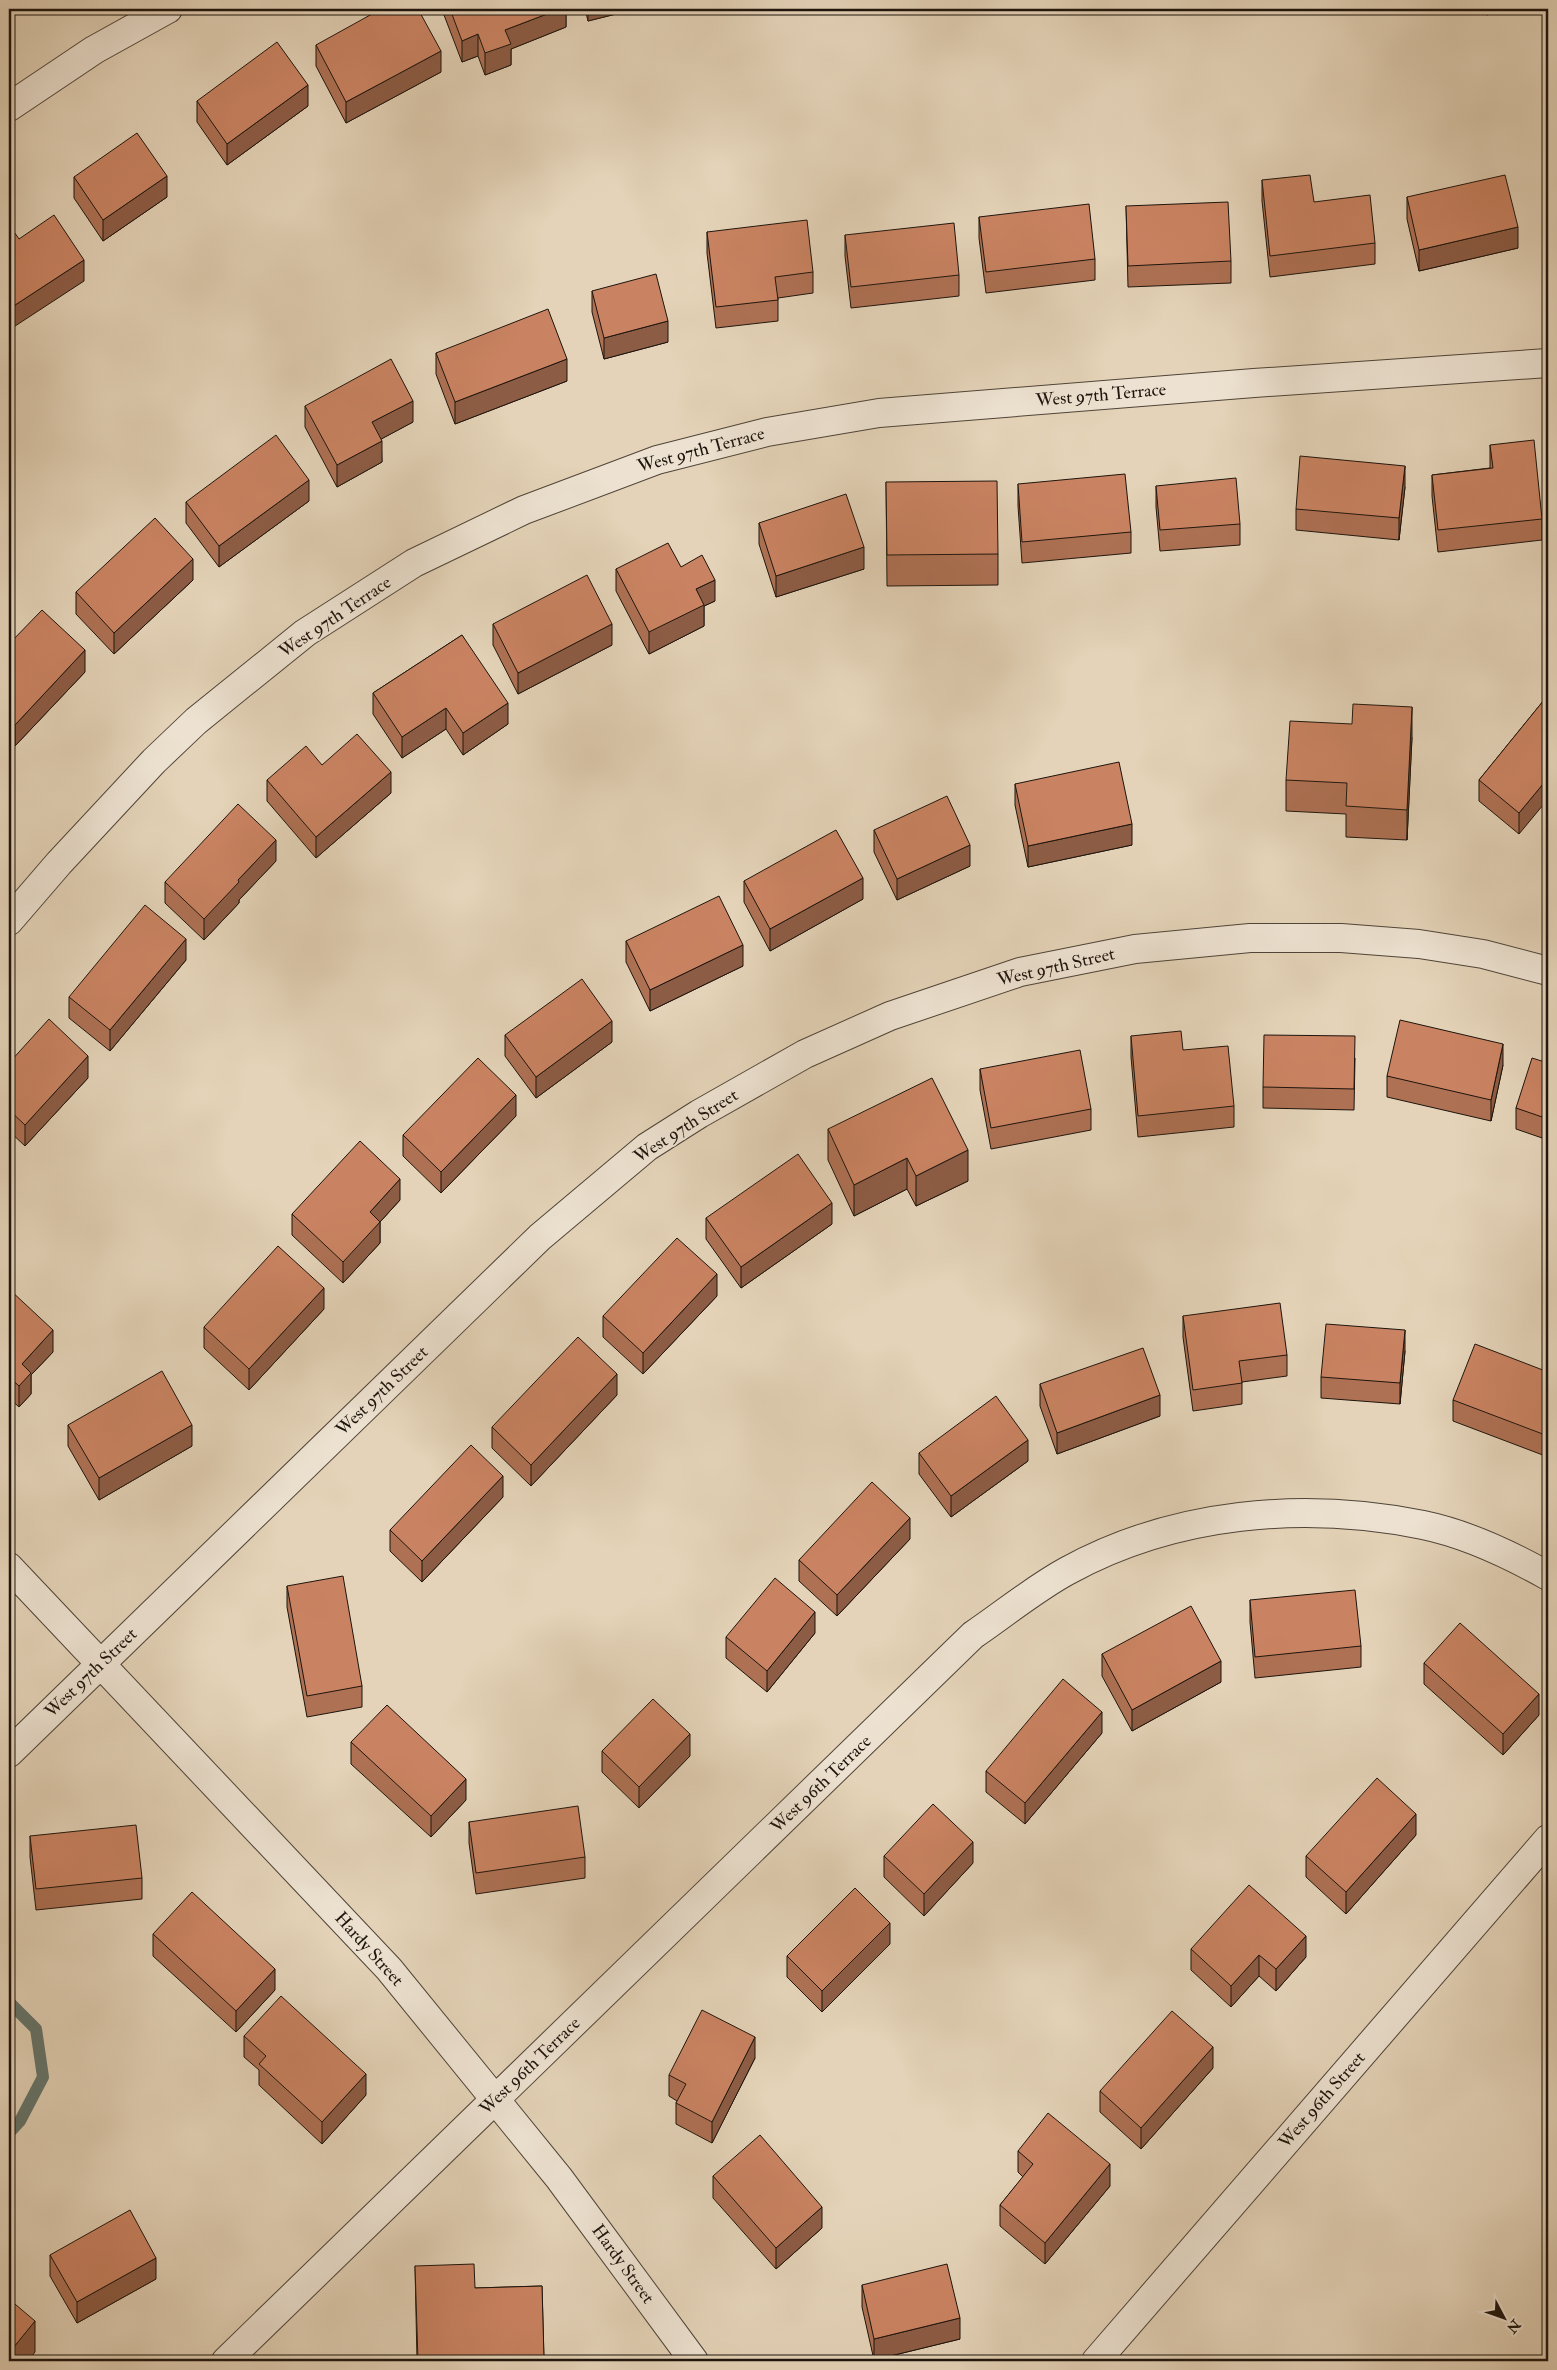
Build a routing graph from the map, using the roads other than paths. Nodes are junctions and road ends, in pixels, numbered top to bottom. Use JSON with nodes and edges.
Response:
{"nodes":[{"id":1,"x":168,"y":9,"type":"edge"},
{"id":2,"x":9,"y":107,"type":"edge"},
{"id":3,"x":1548,"y":363,"type":"edge"},
{"id":4,"x":9,"y":921,"type":"edge"},
{"id":5,"x":1546,"y":967,"type":"edge"},
{"id":6,"x":9,"y":1567,"type":"edge"},
{"id":7,"x":1548,"y":1576,"type":"edge"},
{"id":8,"x":100,"y":1664,"type":"junction"},
{"id":9,"x":9,"y":1753,"type":"edge"},
{"id":10,"x":1548,"y":1839,"type":"edge"},
{"id":11,"x":496,"y":2100,"type":"junction"},
{"id":12,"x":226,"y":2361,"type":"edge"},
{"id":13,"x":694,"y":2361,"type":"edge"},
{"id":14,"x":1096,"y":2361,"type":"edge"}],
"edges":[{"from":1,"to":2,"type":"street"},
{"from":3,"to":4,"type":"street","name":"West 97th Terrace"},
{"from":5,"to":8,"type":"street","name":"West 97th Street"},
{"from":6,"to":8,"type":"street","name":"Hardy Street"},
{"from":7,"to":11,"type":"street","name":"West 96th Terrace"},
{"from":8,"to":9,"type":"street","name":"West 97th Street"},
{"from":8,"to":11,"type":"street","name":"Hardy Street"},
{"from":10,"to":14,"type":"street","name":"West 96th Street"},
{"from":11,"to":12,"type":"street","name":"West 96th Terrace"},
{"from":11,"to":13,"type":"street","name":"Hardy Street"}]}
